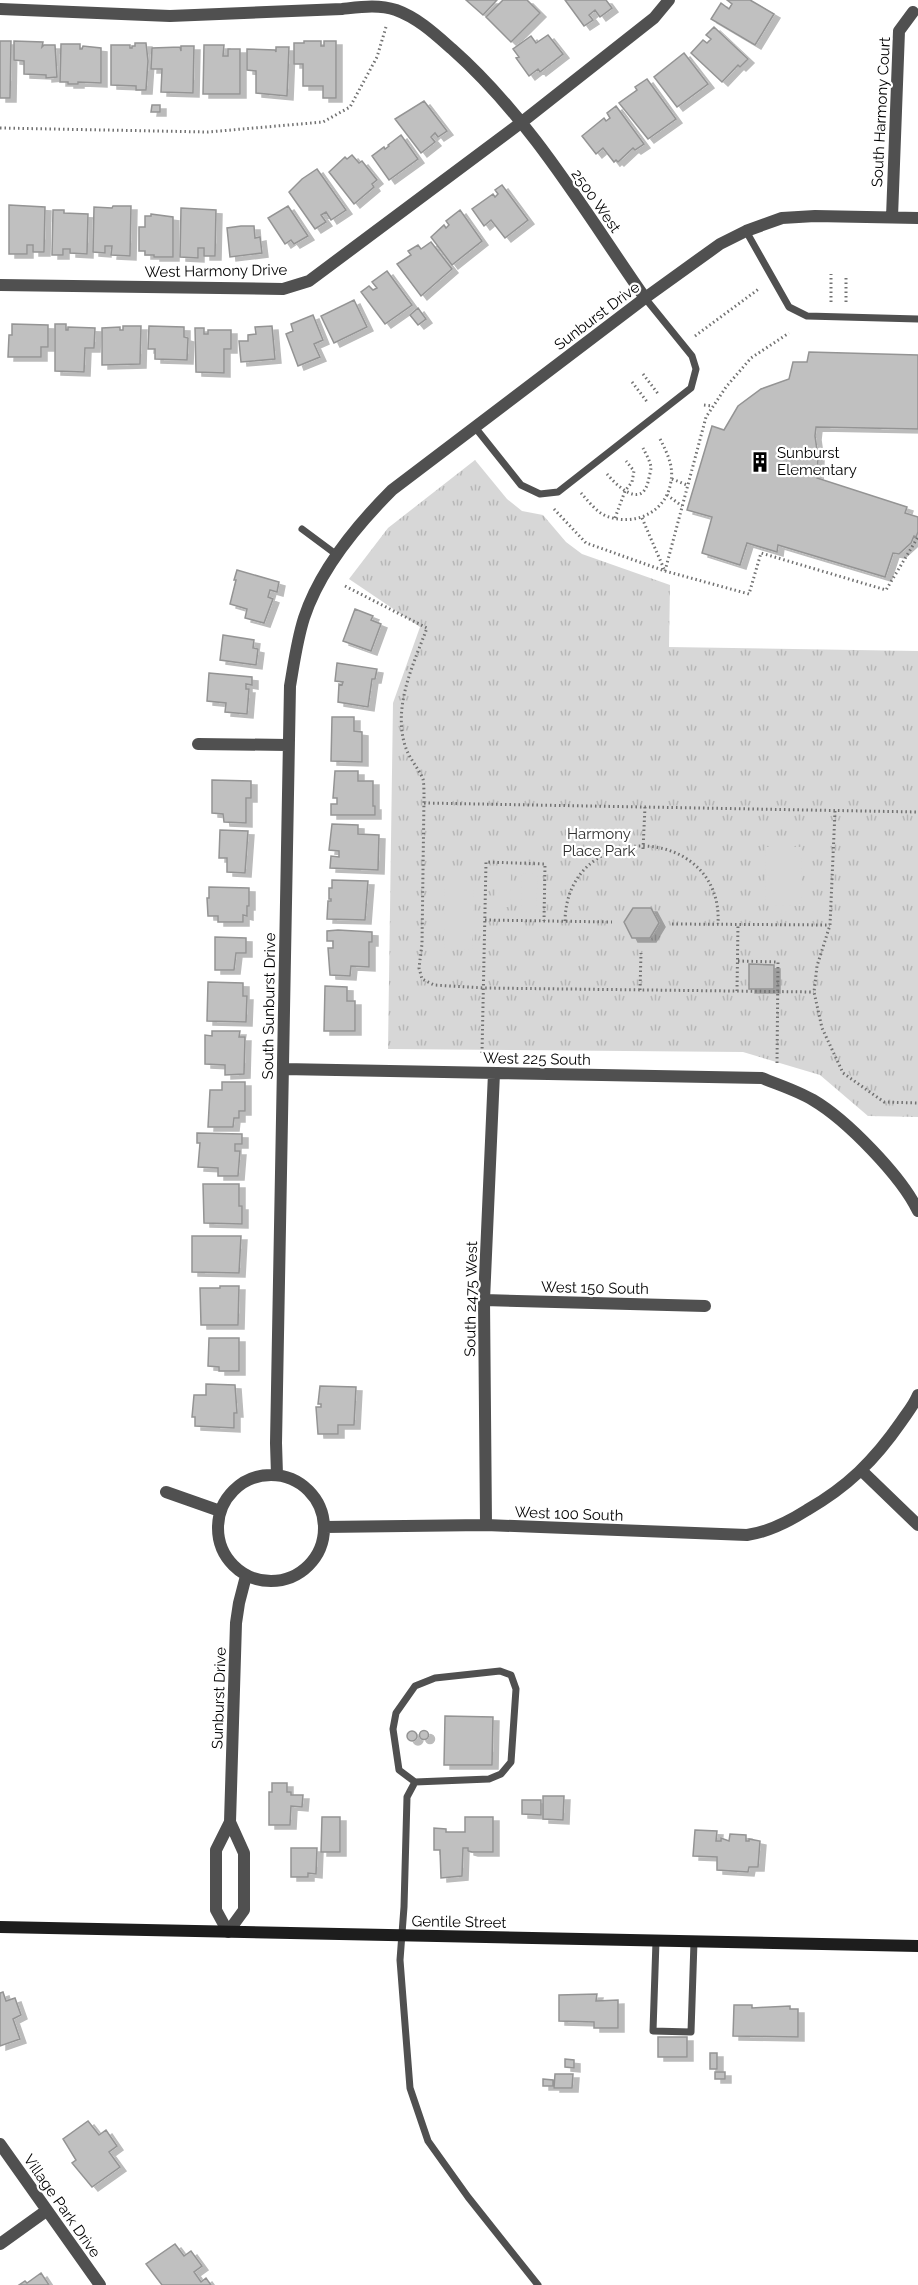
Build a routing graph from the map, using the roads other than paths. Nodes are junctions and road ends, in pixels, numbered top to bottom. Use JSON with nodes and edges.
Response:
{"nodes":[{"id":1,"x":669,"y":0,"type":"edge"},
{"id":2,"x":0,"y":9,"type":"edge"},
{"id":3,"x":913,"y":12,"type":"dead end"},
{"id":4,"x":522,"y":122,"type":"junction"},
{"id":5,"x":892,"y":217,"type":"junction"},
{"id":6,"x":918,"y":218,"type":"edge"},
{"id":7,"x":746,"y":231,"type":"junction"},
{"id":8,"x":0,"y":285,"type":"edge"},
{"id":9,"x":645,"y":298,"type":"junction"},
{"id":10,"x":918,"y":319,"type":"edge"},
{"id":11,"x":474,"y":426,"type":"junction"},
{"id":12,"x":302,"y":529,"type":"dead end"},
{"id":13,"x":339,"y":551,"type":"junction"},
{"id":14,"x":198,"y":744,"type":"dead end"},
{"id":15,"x":288,"y":745,"type":"junction"},
{"id":16,"x":283,"y":1069,"type":"junction"},
{"id":17,"x":495,"y":1073,"type":"junction"},
{"id":18,"x":918,"y":1211,"type":"edge"},
{"id":19,"x":484,"y":1300,"type":"junction"},
{"id":20,"x":705,"y":1306,"type":"dead end"},
{"id":21,"x":918,"y":1395,"type":"edge"},
{"id":22,"x":862,"y":1471,"type":"junction"},
{"id":23,"x":277,"y":1475,"type":"junction"},
{"id":24,"x":166,"y":1492,"type":"dead end"},
{"id":25,"x":220,"y":1511,"type":"junction"},
{"id":26,"x":486,"y":1525,"type":"junction"},
{"id":27,"x":918,"y":1525,"type":"edge"},
{"id":28,"x":324,"y":1527,"type":"junction"},
{"id":29,"x":246,"y":1576,"type":"junction"},
{"id":30,"x":415,"y":1782,"type":"junction"},
{"id":31,"x":230,"y":1822,"type":"junction"},
{"id":32,"x":0,"y":1927,"type":"edge"},
{"id":33,"x":228,"y":1932,"type":"junction"},
{"id":34,"x":402,"y":1936,"type":"junction"},
{"id":35,"x":656,"y":1941,"type":"junction"},
{"id":36,"x":694,"y":1942,"type":"junction"},
{"id":37,"x":918,"y":1946,"type":"edge"},
{"id":38,"x":0,"y":2144,"type":"edge"},
{"id":39,"x":46,"y":2211,"type":"junction"},
{"id":40,"x":0,"y":2244,"type":"edge"},
{"id":41,"x":100,"y":2285,"type":"edge"},
{"id":42,"x":538,"y":2285,"type":"edge"}],
"edges":[{"from":1,"to":4,"type":"street","name":"West Harmony Drive"},
{"from":2,"to":4,"type":"street","name":"2500 West"},
{"from":3,"to":5,"type":"street","name":"South Harmony Court"},
{"from":4,"to":8,"type":"street","name":"West Harmony Drive"},
{"from":4,"to":9,"type":"street","name":"2500 West"},
{"from":5,"to":6,"type":"street","name":"Sunburst Drive"},
{"from":5,"to":7,"type":"street","name":"Sunburst Drive"},
{"from":7,"to":9,"type":"street","name":"Sunburst Drive"},
{"from":7,"to":10,"type":"lane"},
{"from":9,"to":11,"type":"street","name":"Sunburst Drive"},
{"from":9,"to":11,"type":"lane"},
{"from":11,"to":13,"type":"street","name":"Sunburst Drive"},
{"from":12,"to":13,"type":"lane"},
{"from":13,"to":15,"type":"street","name":"South Sunburst Drive"},
{"from":14,"to":15,"type":"street"},
{"from":15,"to":16,"type":"street","name":"South Sunburst Drive"},
{"from":16,"to":17,"type":"street","name":"West 225 South"},
{"from":16,"to":23,"type":"street","name":"South Sunburst Drive"},
{"from":17,"to":18,"type":"street","name":"West 225 South"},
{"from":17,"to":19,"type":"street","name":"South 2475 West"},
{"from":19,"to":20,"type":"street","name":"West 150 South"},
{"from":19,"to":26,"type":"street","name":"South 2475 West"},
{"from":21,"to":22,"type":"street","name":"West 100 South"},
{"from":22,"to":26,"type":"street","name":"West 100 South"},
{"from":22,"to":27,"type":"street"},
{"from":23,"to":25,"type":"street"},
{"from":23,"to":28,"type":"street"},
{"from":24,"to":25,"type":"street"},
{"from":25,"to":29,"type":"street"},
{"from":26,"to":28,"type":"street","name":"West 100 South"},
{"from":28,"to":29,"type":"street"},
{"from":29,"to":31,"type":"street","name":"Sunburst Drive"},
{"from":30,"to":30,"type":"lane"},
{"from":30,"to":34,"type":"lane"},
{"from":31,"to":33,"type":"street","name":"Sunburst Drive"},
{"from":31,"to":33,"type":"street","name":"Sunburst Drive"},
{"from":32,"to":33,"type":"main road","name":"Gentile Street"},
{"from":33,"to":34,"type":"main road","name":"Gentile Street"},
{"from":34,"to":35,"type":"main road","name":"Gentile Street"},
{"from":34,"to":42,"type":"lane"},
{"from":35,"to":36,"type":"main road","name":"Gentile Street"},
{"from":35,"to":36,"type":"lane"},
{"from":36,"to":37,"type":"main road","name":"Gentile Street"},
{"from":38,"to":39,"type":"street","name":"Village Park Drive"},
{"from":39,"to":40,"type":"street"},
{"from":39,"to":41,"type":"street","name":"Village Park Drive"}]}
